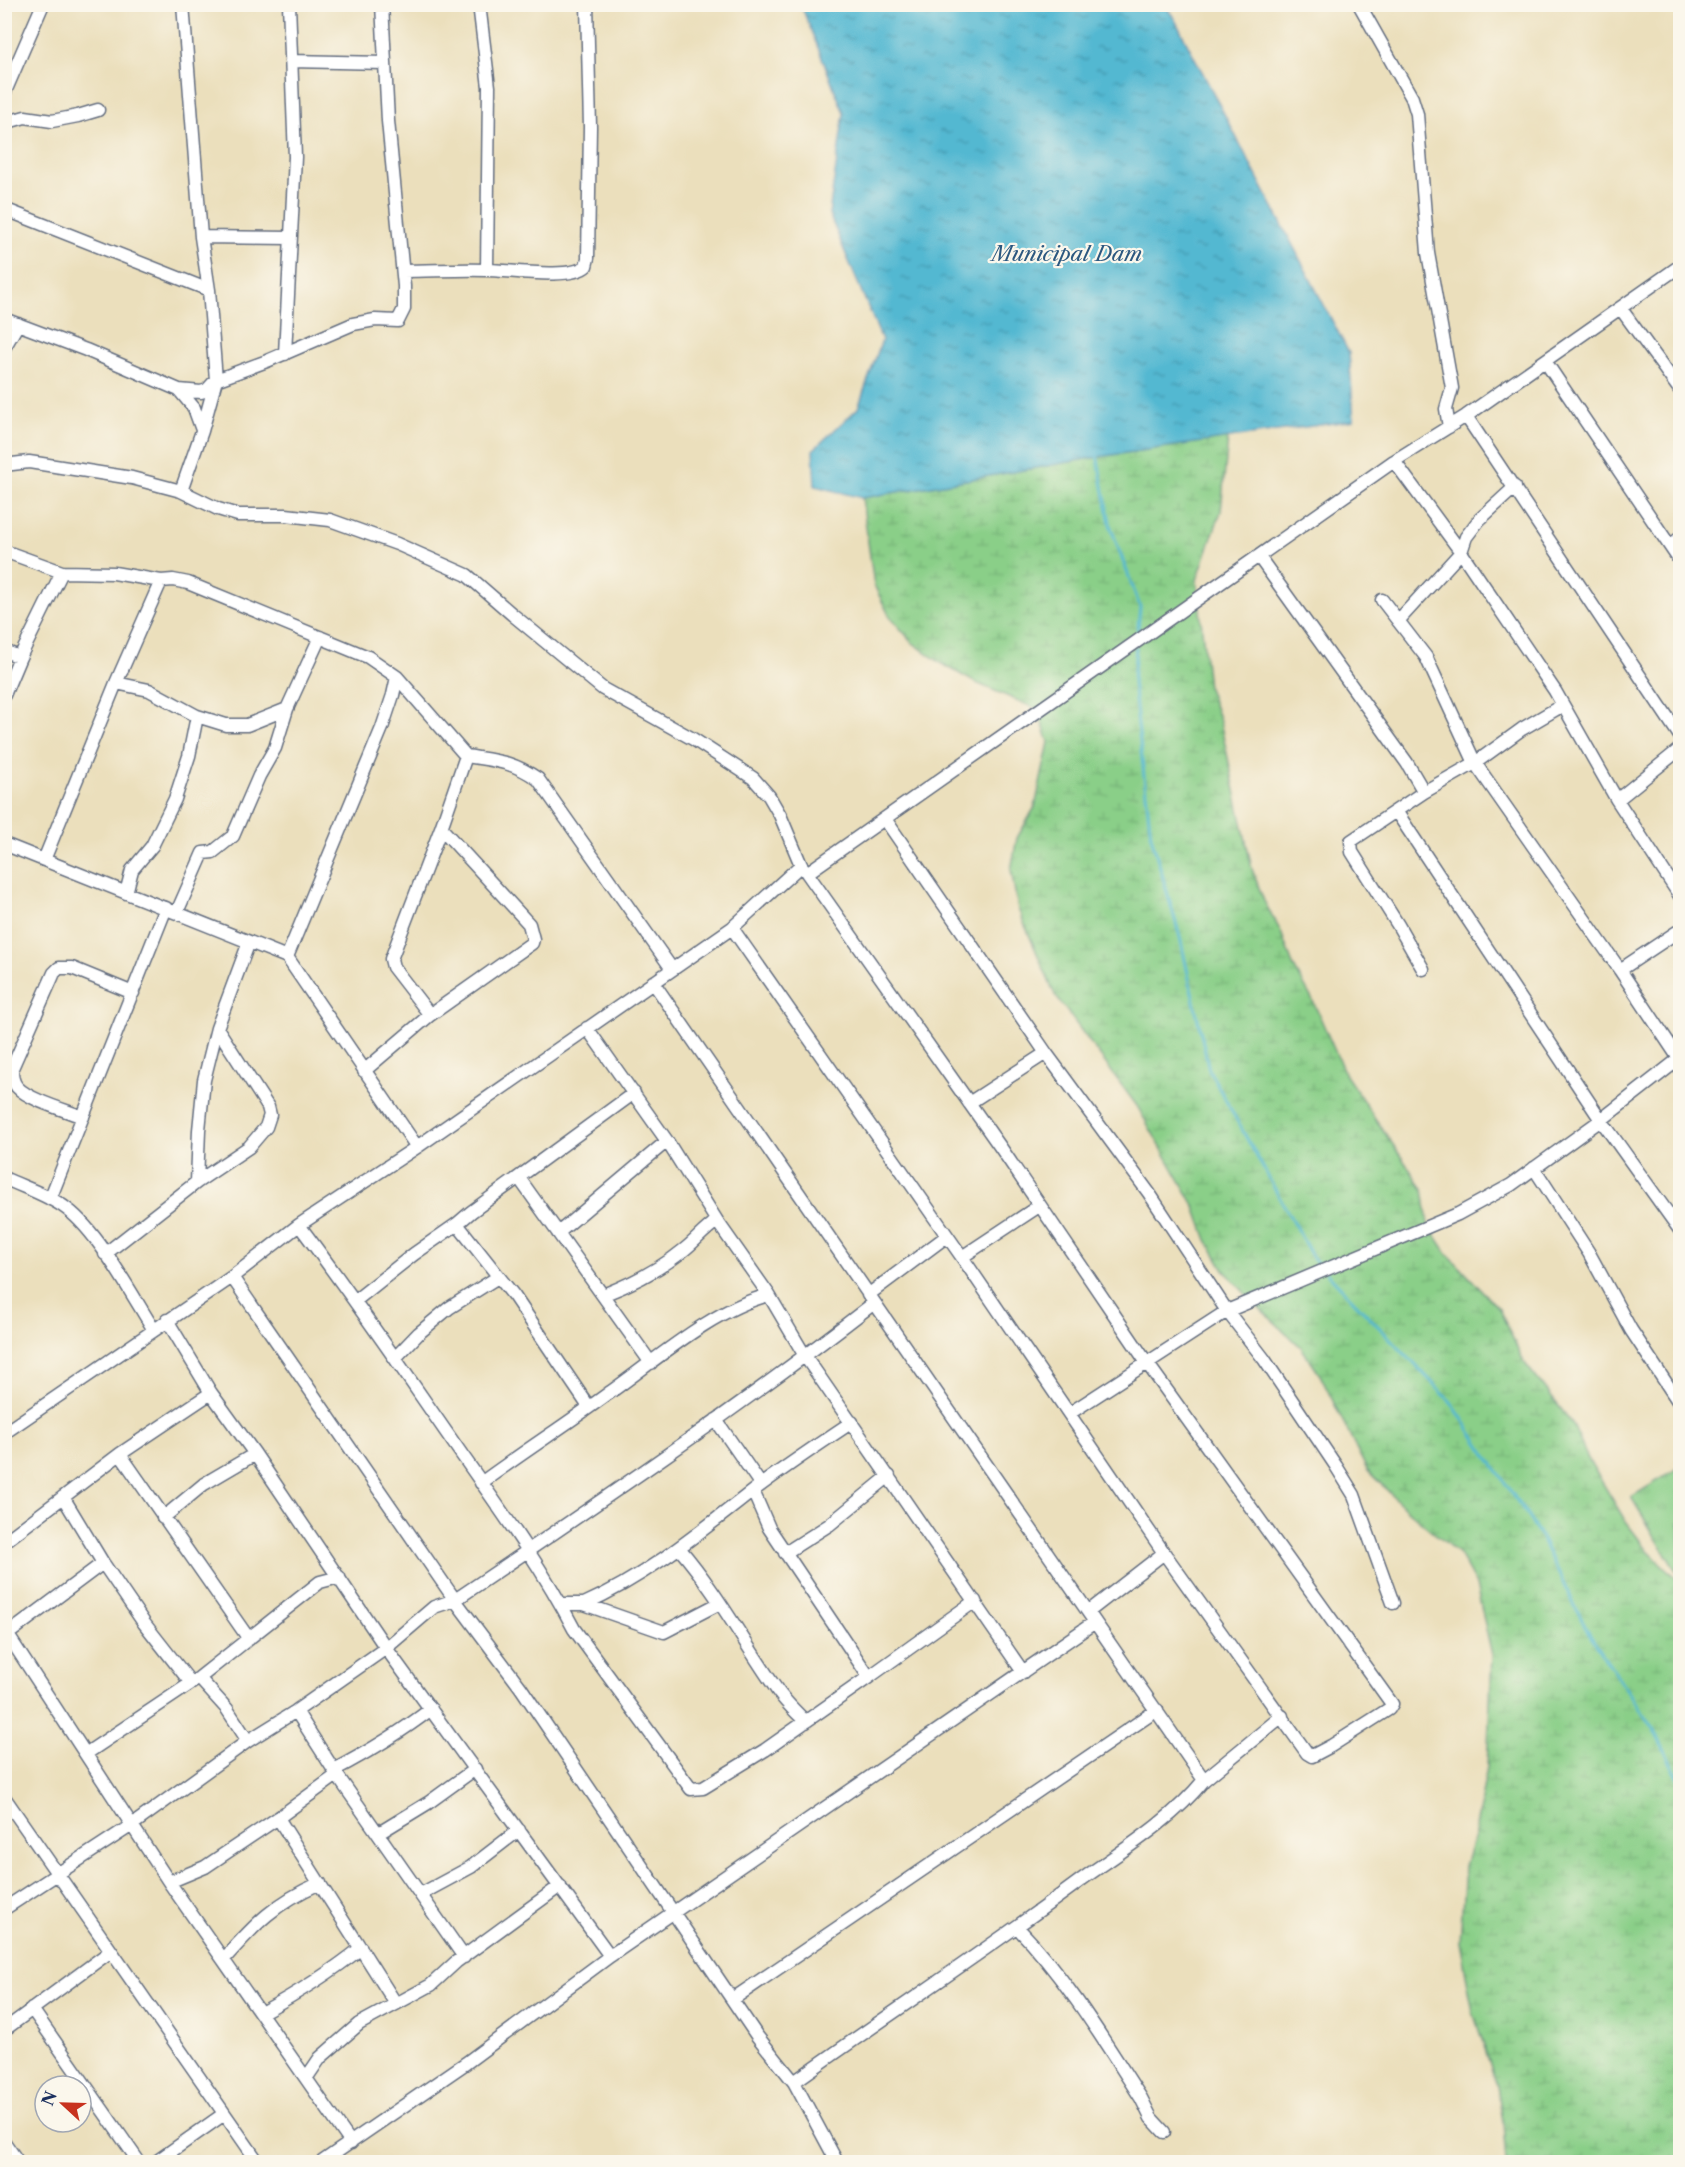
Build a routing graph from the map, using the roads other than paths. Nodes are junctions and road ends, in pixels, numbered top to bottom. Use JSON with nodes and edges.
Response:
{"nodes":[{"id":1,"x":44,"y":4,"type":"edge"},
{"id":2,"x":183,"y":4,"type":"edge"},
{"id":3,"x":290,"y":4,"type":"edge"},
{"id":4,"x":382,"y":4,"type":"edge"},
{"id":5,"x":479,"y":4,"type":"edge"},
{"id":6,"x":586,"y":4,"type":"edge"},
{"id":7,"x":1359,"y":4,"type":"edge"},
{"id":8,"x":291,"y":61,"type":"junction"},
{"id":9,"x":384,"y":63,"type":"junction"},
{"id":10,"x":4,"y":94,"type":"edge"},
{"id":11,"x":98,"y":110,"type":"dead end"},
{"id":12,"x":4,"y":123,"type":"edge"},
{"id":13,"x":4,"y":209,"type":"edge"},
{"id":14,"x":201,"y":237,"type":"junction"},
{"id":15,"x":290,"y":238,"type":"junction"},
{"id":16,"x":1680,"y":266,"type":"edge"},
{"id":17,"x":487,"y":270,"type":"junction"},
{"id":18,"x":403,"y":271,"type":"junction"},
{"id":19,"x":209,"y":290,"type":"junction"},
{"id":20,"x":1621,"y":309,"type":"junction"},
{"id":21,"x":4,"y":320,"type":"edge"},
{"id":22,"x":18,"y":324,"type":"junction"},
{"id":23,"x":4,"y":348,"type":"edge"},
{"id":24,"x":285,"y":354,"type":"junction"},
{"id":25,"x":1545,"y":361,"type":"junction"},
{"id":26,"x":216,"y":380,"type":"junction"},
{"id":27,"x":179,"y":390,"type":"junction"},
{"id":28,"x":1680,"y":390,"type":"edge"},
{"id":29,"x":1466,"y":416,"type":"junction"},
{"id":30,"x":1449,"y":427,"type":"junction"},
{"id":31,"x":202,"y":431,"type":"junction"},
{"id":32,"x":4,"y":458,"type":"edge"},
{"id":33,"x":28,"y":462,"type":"junction"},
{"id":34,"x":1394,"y":462,"type":"junction"},
{"id":35,"x":4,"y":465,"type":"edge"},
{"id":36,"x":1515,"y":487,"type":"junction"},
{"id":37,"x":182,"y":491,"type":"junction"},
{"id":38,"x":1680,"y":538,"type":"edge"},
{"id":39,"x":1670,"y":546,"type":"junction"},
{"id":40,"x":4,"y":551,"type":"edge"},
{"id":41,"x":1461,"y":552,"type":"junction"},
{"id":42,"x":1259,"y":557,"type":"junction"},
{"id":43,"x":1680,"y":561,"type":"edge"},
{"id":44,"x":62,"y":572,"type":"junction"},
{"id":45,"x":161,"y":581,"type":"junction"},
{"id":46,"x":1382,"y":600,"type":"dead end"},
{"id":47,"x":1398,"y":621,"type":"junction"},
{"id":48,"x":320,"y":637,"type":"junction"},
{"id":49,"x":4,"y":651,"type":"edge"},
{"id":50,"x":20,"y":657,"type":"junction"},
{"id":51,"x":397,"y":677,"type":"junction"},
{"id":52,"x":116,"y":683,"type":"junction"},
{"id":53,"x":4,"y":695,"type":"edge"},
{"id":54,"x":1563,"y":705,"type":"junction"},
{"id":55,"x":287,"y":709,"type":"junction"},
{"id":56,"x":197,"y":716,"type":"junction"},
{"id":57,"x":1680,"y":736,"type":"edge"},
{"id":58,"x":1680,"y":749,"type":"edge"},
{"id":59,"x":466,"y":756,"type":"junction"},
{"id":60,"x":1476,"y":763,"type":"junction"},
{"id":61,"x":1424,"y":792,"type":"junction"},
{"id":62,"x":1617,"y":800,"type":"junction"},
{"id":63,"x":1396,"y":811,"type":"junction"},
{"id":64,"x":885,"y":819,"type":"junction"},
{"id":65,"x":441,"y":828,"type":"junction"},
{"id":66,"x":4,"y":843,"type":"edge"},
{"id":67,"x":44,"y":860,"type":"junction"},
{"id":68,"x":804,"y":869,"type":"junction"},
{"id":69,"x":126,"y":893,"type":"junction"},
{"id":70,"x":1680,"y":896,"type":"edge"},
{"id":71,"x":171,"y":910,"type":"junction"},
{"id":72,"x":732,"y":928,"type":"junction"},
{"id":73,"x":1680,"y":930,"type":"edge"},
{"id":74,"x":249,"y":942,"type":"junction"},
{"id":75,"x":287,"y":957,"type":"junction"},
{"id":76,"x":672,"y":969,"type":"junction"},
{"id":77,"x":1423,"y":969,"type":"dead end"},
{"id":78,"x":1620,"y":970,"type":"junction"},
{"id":79,"x":653,"y":982,"type":"junction"},
{"id":80,"x":133,"y":993,"type":"junction"},
{"id":81,"x":430,"y":1015,"type":"junction"},
{"id":82,"x":217,"y":1028,"type":"junction"},
{"id":83,"x":587,"y":1028,"type":"junction"},
{"id":84,"x":1046,"y":1053,"type":"junction"},
{"id":85,"x":1680,"y":1059,"type":"edge"},
{"id":86,"x":364,"y":1071,"type":"junction"},
{"id":87,"x":634,"y":1093,"type":"junction"},
{"id":88,"x":969,"y":1103,"type":"junction"},
{"id":89,"x":83,"y":1117,"type":"junction"},
{"id":90,"x":1601,"y":1120,"type":"junction"},
{"id":91,"x":667,"y":1141,"type":"junction"},
{"id":92,"x":417,"y":1147,"type":"junction"},
{"id":93,"x":1534,"y":1168,"type":"junction"},
{"id":94,"x":4,"y":1178,"type":"edge"},
{"id":95,"x":519,"y":1178,"type":"junction"},
{"id":96,"x":196,"y":1182,"type":"junction"},
{"id":97,"x":50,"y":1199,"type":"junction"},
{"id":98,"x":1039,"y":1206,"type":"junction"},
{"id":99,"x":717,"y":1221,"type":"junction"},
{"id":100,"x":457,"y":1224,"type":"junction"},
{"id":101,"x":298,"y":1225,"type":"junction"},
{"id":102,"x":1680,"y":1230,"type":"edge"},
{"id":103,"x":558,"y":1233,"type":"junction"},
{"id":104,"x":947,"y":1236,"type":"junction"},
{"id":105,"x":105,"y":1254,"type":"junction"},
{"id":106,"x":962,"y":1257,"type":"junction"},
{"id":107,"x":232,"y":1277,"type":"junction"},
{"id":108,"x":498,"y":1277,"type":"junction"},
{"id":109,"x":603,"y":1295,"type":"junction"},
{"id":110,"x":769,"y":1295,"type":"junction"},
{"id":111,"x":871,"y":1299,"type":"junction"},
{"id":112,"x":356,"y":1300,"type":"junction"},
{"id":113,"x":1227,"y":1311,"type":"junction"},
{"id":114,"x":167,"y":1320,"type":"junction"},
{"id":115,"x":154,"y":1330,"type":"junction"},
{"id":116,"x":805,"y":1356,"type":"junction"},
{"id":117,"x":395,"y":1358,"type":"junction"},
{"id":118,"x":651,"y":1362,"type":"junction"},
{"id":119,"x":1147,"y":1363,"type":"junction"},
{"id":120,"x":211,"y":1393,"type":"junction"},
{"id":121,"x":1680,"y":1404,"type":"edge"},
{"id":122,"x":589,"y":1407,"type":"junction"},
{"id":123,"x":1070,"y":1413,"type":"junction"},
{"id":124,"x":716,"y":1420,"type":"junction"},
{"id":125,"x":852,"y":1422,"type":"junction"},
{"id":126,"x":4,"y":1433,"type":"edge"},
{"id":127,"x":255,"y":1454,"type":"junction"},
{"id":128,"x":120,"y":1455,"type":"junction"},
{"id":129,"x":889,"y":1476,"type":"junction"},
{"id":130,"x":481,"y":1483,"type":"junction"},
{"id":131,"x":757,"y":1488,"type":"junction"},
{"id":132,"x":63,"y":1497,"type":"junction"},
{"id":133,"x":163,"y":1518,"type":"junction"},
{"id":134,"x":4,"y":1542,"type":"edge"},
{"id":135,"x":679,"y":1548,"type":"junction"},
{"id":136,"x":527,"y":1552,"type":"junction"},
{"id":137,"x":785,"y":1553,"type":"junction"},
{"id":138,"x":1164,"y":1553,"type":"junction"},
{"id":139,"x":103,"y":1563,"type":"junction"},
{"id":140,"x":339,"y":1577,"type":"junction"},
{"id":141,"x":456,"y":1600,"type":"junction"},
{"id":142,"x":975,"y":1601,"type":"junction"},
{"id":143,"x":720,"y":1603,"type":"junction"},
{"id":144,"x":1393,"y":1603,"type":"dead end"},
{"id":145,"x":561,"y":1604,"type":"junction"},
{"id":146,"x":584,"y":1604,"type":"junction"},
{"id":147,"x":1091,"y":1617,"type":"junction"},
{"id":148,"x":6,"y":1631,"type":"edge"},
{"id":149,"x":249,"y":1639,"type":"junction"},
{"id":150,"x":386,"y":1648,"type":"junction"},
{"id":151,"x":1023,"y":1672,"type":"junction"},
{"id":152,"x":869,"y":1677,"type":"junction"},
{"id":153,"x":195,"y":1680,"type":"junction"},
{"id":154,"x":430,"y":1708,"type":"junction"},
{"id":155,"x":1157,"y":1710,"type":"junction"},
{"id":156,"x":296,"y":1711,"type":"junction"},
{"id":157,"x":1282,"y":1716,"type":"junction"},
{"id":158,"x":806,"y":1722,"type":"junction"},
{"id":159,"x":248,"y":1741,"type":"junction"},
{"id":160,"x":87,"y":1753,"type":"junction"},
{"id":161,"x":475,"y":1769,"type":"junction"},
{"id":162,"x":336,"y":1773,"type":"junction"},
{"id":163,"x":1204,"y":1780,"type":"junction"},
{"id":164,"x":4,"y":1797,"type":"edge"},
{"id":165,"x":278,"y":1818,"type":"junction"},
{"id":166,"x":132,"y":1825,"type":"junction"},
{"id":167,"x":519,"y":1830,"type":"junction"},
{"id":168,"x":379,"y":1833,"type":"junction"},
{"id":169,"x":58,"y":1874,"type":"junction"},
{"id":170,"x":169,"y":1882,"type":"junction"},
{"id":171,"x":320,"y":1883,"type":"junction"},
{"id":172,"x":560,"y":1886,"type":"junction"},
{"id":173,"x":421,"y":1894,"type":"junction"},
{"id":174,"x":4,"y":1909,"type":"edge"},
{"id":175,"x":672,"y":1914,"type":"junction"},
{"id":176,"x":1017,"y":1927,"type":"junction"},
{"id":177,"x":361,"y":1948,"type":"junction"},
{"id":178,"x":111,"y":1951,"type":"junction"},
{"id":179,"x":610,"y":1956,"type":"junction"},
{"id":180,"x":464,"y":1957,"type":"junction"},
{"id":181,"x":224,"y":1959,"type":"junction"},
{"id":182,"x":733,"y":1999,"type":"junction"},
{"id":183,"x":396,"y":2004,"type":"junction"},
{"id":184,"x":32,"y":2009,"type":"junction"},
{"id":185,"x":261,"y":2013,"type":"junction"},
{"id":186,"x":4,"y":2030,"type":"edge"},
{"id":187,"x":307,"y":2077,"type":"junction"},
{"id":188,"x":794,"y":2082,"type":"junction"},
{"id":189,"x":225,"y":2114,"type":"junction"},
{"id":190,"x":1164,"y":2132,"type":"dead end"},
{"id":191,"x":4,"y":2142,"type":"edge"},
{"id":192,"x":351,"y":2144,"type":"junction"},
{"id":193,"x":18,"y":2163,"type":"edge"},
{"id":194,"x":139,"y":2163,"type":"edge"},
{"id":195,"x":156,"y":2163,"type":"edge"},
{"id":196,"x":258,"y":2163,"type":"edge"},
{"id":197,"x":322,"y":2163,"type":"edge"},
{"id":198,"x":837,"y":2163,"type":"edge"}],
"edges":[{"from":1,"to":10,"type":"street"},
{"from":2,"to":14,"type":"street"},
{"from":3,"to":8,"type":"street"},
{"from":4,"to":9,"type":"street"},
{"from":5,"to":17,"type":"street"},
{"from":6,"to":17,"type":"street"},
{"from":7,"to":30,"type":"street"},
{"from":8,"to":9,"type":"street"},
{"from":8,"to":15,"type":"street"},
{"from":9,"to":18,"type":"street"},
{"from":11,"to":12,"type":"street"},
{"from":13,"to":19,"type":"street"},
{"from":14,"to":15,"type":"street"},
{"from":14,"to":19,"type":"street"},
{"from":15,"to":24,"type":"street"},
{"from":16,"to":20,"type":"street"},
{"from":17,"to":18,"type":"street"},
{"from":18,"to":24,"type":"street"},
{"from":19,"to":26,"type":"street"},
{"from":20,"to":25,"type":"street"},
{"from":20,"to":28,"type":"street"},
{"from":21,"to":22,"type":"street"},
{"from":22,"to":23,"type":"street"},
{"from":22,"to":27,"type":"street"},
{"from":24,"to":26,"type":"street"},
{"from":25,"to":29,"type":"street"},
{"from":25,"to":39,"type":"street"},
{"from":26,"to":27,"type":"street"},
{"from":26,"to":31,"type":"street"},
{"from":27,"to":31,"type":"street"},
{"from":29,"to":30,"type":"street"},
{"from":29,"to":36,"type":"street"},
{"from":30,"to":34,"type":"street"},
{"from":31,"to":37,"type":"street"},
{"from":32,"to":33,"type":"street"},
{"from":33,"to":35,"type":"street"},
{"from":33,"to":37,"type":"street"},
{"from":34,"to":41,"type":"street"},
{"from":34,"to":42,"type":"street"},
{"from":36,"to":41,"type":"street"},
{"from":36,"to":57,"type":"street"},
{"from":37,"to":68,"type":"street"},
{"from":38,"to":39,"type":"street"},
{"from":39,"to":43,"type":"street"},
{"from":40,"to":44,"type":"street"},
{"from":41,"to":47,"type":"street"},
{"from":41,"to":54,"type":"street"},
{"from":42,"to":61,"type":"street"},
{"from":42,"to":64,"type":"street"},
{"from":44,"to":45,"type":"street"},
{"from":44,"to":50,"type":"street"},
{"from":45,"to":48,"type":"street"},
{"from":45,"to":52,"type":"street"},
{"from":46,"to":47,"type":"street"},
{"from":47,"to":60,"type":"street"},
{"from":48,"to":51,"type":"street"},
{"from":48,"to":55,"type":"street"},
{"from":49,"to":50,"type":"street"},
{"from":50,"to":53,"type":"street"},
{"from":51,"to":59,"type":"street"},
{"from":51,"to":75,"type":"street"},
{"from":52,"to":56,"type":"street"},
{"from":52,"to":67,"type":"street"},
{"from":54,"to":60,"type":"street"},
{"from":54,"to":62,"type":"street"},
{"from":55,"to":56,"type":"street"},
{"from":55,"to":71,"type":"street"},
{"from":56,"to":69,"type":"street"},
{"from":58,"to":62,"type":"street"},
{"from":59,"to":65,"type":"street"},
{"from":59,"to":76,"type":"street"},
{"from":60,"to":61,"type":"street"},
{"from":60,"to":78,"type":"street"},
{"from":61,"to":63,"type":"street"},
{"from":62,"to":70,"type":"street"},
{"from":63,"to":77,"type":"street"},
{"from":63,"to":90,"type":"street"},
{"from":64,"to":68,"type":"street"},
{"from":64,"to":84,"type":"street"},
{"from":65,"to":81,"type":"street"},
{"from":65,"to":81,"type":"street"},
{"from":66,"to":67,"type":"street"},
{"from":67,"to":69,"type":"street"},
{"from":68,"to":72,"type":"street"},
{"from":68,"to":88,"type":"street"},
{"from":69,"to":71,"type":"street"},
{"from":71,"to":74,"type":"street"},
{"from":71,"to":80,"type":"street"},
{"from":72,"to":76,"type":"street"},
{"from":72,"to":104,"type":"street"},
{"from":73,"to":78,"type":"street"},
{"from":74,"to":75,"type":"street"},
{"from":74,"to":82,"type":"street"},
{"from":75,"to":86,"type":"street"},
{"from":76,"to":79,"type":"street"},
{"from":78,"to":85,"type":"street"},
{"from":79,"to":83,"type":"street"},
{"from":79,"to":111,"type":"street"},
{"from":80,"to":89,"type":"street"},
{"from":80,"to":89,"type":"street"},
{"from":81,"to":86,"type":"street"},
{"from":82,"to":96,"type":"street"},
{"from":82,"to":96,"type":"street"},
{"from":83,"to":87,"type":"street"},
{"from":83,"to":92,"type":"street"},
{"from":84,"to":88,"type":"street"},
{"from":84,"to":113,"type":"street"},
{"from":85,"to":90,"type":"street"},
{"from":86,"to":92,"type":"street"},
{"from":87,"to":91,"type":"street"},
{"from":87,"to":95,"type":"street"},
{"from":88,"to":98,"type":"street"},
{"from":89,"to":97,"type":"street"},
{"from":90,"to":93,"type":"street"},
{"from":90,"to":102,"type":"street"},
{"from":91,"to":99,"type":"street"},
{"from":91,"to":103,"type":"street"},
{"from":92,"to":101,"type":"street"},
{"from":93,"to":113,"type":"street"},
{"from":93,"to":121,"type":"street"},
{"from":94,"to":97,"type":"street"},
{"from":95,"to":100,"type":"street"},
{"from":95,"to":103,"type":"street"},
{"from":96,"to":105,"type":"street"},
{"from":97,"to":105,"type":"street"},
{"from":98,"to":106,"type":"street"},
{"from":98,"to":119,"type":"street"},
{"from":99,"to":109,"type":"street"},
{"from":99,"to":110,"type":"street"},
{"from":100,"to":108,"type":"street"},
{"from":100,"to":112,"type":"street"},
{"from":101,"to":107,"type":"street"},
{"from":101,"to":112,"type":"street"},
{"from":103,"to":109,"type":"street"},
{"from":104,"to":106,"type":"street"},
{"from":104,"to":111,"type":"street"},
{"from":105,"to":115,"type":"street"},
{"from":106,"to":123,"type":"street"},
{"from":107,"to":114,"type":"street"},
{"from":107,"to":141,"type":"street"},
{"from":108,"to":117,"type":"street"},
{"from":108,"to":122,"type":"street"},
{"from":109,"to":118,"type":"street"},
{"from":110,"to":116,"type":"street"},
{"from":110,"to":118,"type":"street"},
{"from":111,"to":116,"type":"street"},
{"from":111,"to":147,"type":"street"},
{"from":112,"to":117,"type":"street"},
{"from":113,"to":119,"type":"street"},
{"from":113,"to":144,"type":"street"},
{"from":114,"to":115,"type":"street"},
{"from":114,"to":120,"type":"street"},
{"from":115,"to":126,"type":"street"},
{"from":116,"to":124,"type":"street"},
{"from":116,"to":125,"type":"street"},
{"from":117,"to":130,"type":"street"},
{"from":118,"to":122,"type":"street"},
{"from":119,"to":123,"type":"street"},
{"from":119,"to":157,"type":"street"},
{"from":120,"to":127,"type":"street"},
{"from":120,"to":128,"type":"street"},
{"from":122,"to":130,"type":"street"},
{"from":123,"to":138,"type":"street"},
{"from":124,"to":131,"type":"street"},
{"from":124,"to":136,"type":"street"},
{"from":125,"to":129,"type":"street"},
{"from":125,"to":131,"type":"street"},
{"from":127,"to":133,"type":"street"},
{"from":127,"to":140,"type":"street"},
{"from":128,"to":132,"type":"street"},
{"from":128,"to":133,"type":"street"},
{"from":129,"to":137,"type":"street"},
{"from":129,"to":142,"type":"street"},
{"from":130,"to":136,"type":"street"},
{"from":131,"to":135,"type":"street"},
{"from":131,"to":137,"type":"street"},
{"from":132,"to":134,"type":"street"},
{"from":132,"to":139,"type":"street"},
{"from":133,"to":149,"type":"street"},
{"from":135,"to":143,"type":"street"},
{"from":135,"to":146,"type":"street"},
{"from":136,"to":141,"type":"street"},
{"from":136,"to":145,"type":"street"},
{"from":137,"to":152,"type":"street"},
{"from":138,"to":147,"type":"street"},
{"from":138,"to":157,"type":"street"},
{"from":139,"to":148,"type":"street"},
{"from":139,"to":153,"type":"street"},
{"from":140,"to":149,"type":"street"},
{"from":140,"to":150,"type":"street"},
{"from":141,"to":150,"type":"street"},
{"from":141,"to":175,"type":"street"},
{"from":142,"to":151,"type":"street"},
{"from":142,"to":152,"type":"street"},
{"from":143,"to":146,"type":"street"},
{"from":143,"to":158,"type":"street"},
{"from":145,"to":146,"type":"street"},
{"from":145,"to":158,"type":"street"},
{"from":147,"to":151,"type":"street"},
{"from":147,"to":155,"type":"street"},
{"from":148,"to":160,"type":"street"},
{"from":149,"to":153,"type":"street"},
{"from":150,"to":154,"type":"street"},
{"from":150,"to":156,"type":"street"},
{"from":151,"to":175,"type":"street"},
{"from":152,"to":158,"type":"street"},
{"from":153,"to":159,"type":"street"},
{"from":153,"to":160,"type":"street"},
{"from":154,"to":161,"type":"street"},
{"from":154,"to":162,"type":"street"},
{"from":155,"to":163,"type":"street"},
{"from":155,"to":182,"type":"street"},
{"from":156,"to":159,"type":"street"},
{"from":156,"to":162,"type":"street"},
{"from":157,"to":163,"type":"street"},
{"from":159,"to":166,"type":"street"},
{"from":160,"to":166,"type":"street"},
{"from":161,"to":167,"type":"street"},
{"from":161,"to":168,"type":"street"},
{"from":162,"to":165,"type":"street"},
{"from":162,"to":168,"type":"street"},
{"from":163,"to":176,"type":"street"},
{"from":164,"to":169,"type":"street"},
{"from":165,"to":170,"type":"street"},
{"from":165,"to":171,"type":"street"},
{"from":166,"to":169,"type":"street"},
{"from":166,"to":170,"type":"street"},
{"from":167,"to":172,"type":"street"},
{"from":167,"to":173,"type":"street"},
{"from":168,"to":173,"type":"street"},
{"from":169,"to":174,"type":"street"},
{"from":169,"to":178,"type":"street"},
{"from":170,"to":181,"type":"street"},
{"from":171,"to":177,"type":"street"},
{"from":171,"to":181,"type":"street"},
{"from":172,"to":179,"type":"street"},
{"from":172,"to":180,"type":"street"},
{"from":173,"to":180,"type":"street"},
{"from":175,"to":179,"type":"street"},
{"from":175,"to":182,"type":"street"},
{"from":176,"to":188,"type":"street"},
{"from":176,"to":190,"type":"street"},
{"from":177,"to":183,"type":"street"},
{"from":177,"to":185,"type":"street"},
{"from":178,"to":184,"type":"street"},
{"from":178,"to":189,"type":"street"},
{"from":179,"to":192,"type":"street"},
{"from":180,"to":183,"type":"street"},
{"from":181,"to":185,"type":"street"},
{"from":182,"to":188,"type":"street"},
{"from":183,"to":187,"type":"street"},
{"from":184,"to":186,"type":"street"},
{"from":184,"to":194,"type":"street"},
{"from":185,"to":187,"type":"street"},
{"from":187,"to":192,"type":"street"},
{"from":188,"to":198,"type":"street"},
{"from":189,"to":195,"type":"street"},
{"from":189,"to":196,"type":"street"},
{"from":191,"to":193,"type":"street"},
{"from":192,"to":197,"type":"street"}]}
